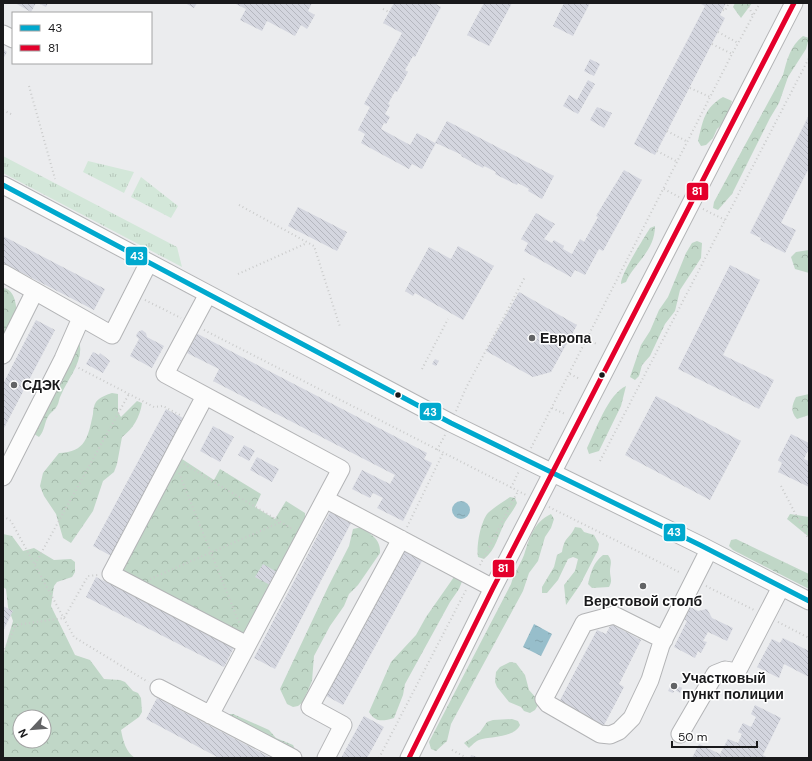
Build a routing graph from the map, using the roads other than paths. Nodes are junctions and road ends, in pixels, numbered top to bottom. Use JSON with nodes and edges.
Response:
{"nodes":[{"id":1,"x":794,"y":3,"type":"edge"},
{"id":2,"x":3,"y":34,"type":"edge"},
{"id":3,"x":12,"y":38,"type":"edge"},
{"id":4,"x":3,"y":185,"type":"edge"},
{"id":5,"x":148,"y":264,"type":"junction"},
{"id":6,"x":3,"y":273,"type":"edge"},
{"id":7,"x":35,"y":291,"type":"junction"},
{"id":8,"x":208,"y":294,"type":"junction"},
{"id":9,"x":81,"y":318,"type":"junction"},
{"id":10,"x":3,"y":355,"type":"edge"},
{"id":11,"x":205,"y":396,"type":"junction"},
{"id":12,"x":553,"y":473,"type":"junction"},
{"id":13,"x":3,"y":477,"type":"edge"},
{"id":14,"x":325,"y":499,"type":"junction"},
{"id":15,"x":401,"y":539,"type":"junction"},
{"id":16,"x":709,"y":550,"type":"junction"},
{"id":17,"x":781,"y":586,"type":"junction"},
{"id":18,"x":493,"y":588,"type":"junction"},
{"id":19,"x":809,"y":601,"type":"edge"},
{"id":20,"x":664,"y":640,"type":"junction"},
{"id":21,"x":247,"y":645,"type":"junction"},
{"id":22,"x":159,"y":688,"type":"road end"},
{"id":23,"x":210,"y":715,"type":"junction"},
{"id":24,"x":680,"y":734,"type":"dead end"},
{"id":25,"x":293,"y":758,"type":"edge"},
{"id":26,"x":326,"y":758,"type":"edge"},
{"id":27,"x":409,"y":758,"type":"edge"}],
"edges":[{"from":1,"to":12,"type":"street"},
{"from":2,"to":3,"type":"street"},
{"from":4,"to":5,"type":"street"},
{"from":5,"to":8,"type":"street"},
{"from":5,"to":9,"type":"street"},
{"from":6,"to":7,"type":"street"},
{"from":7,"to":9,"type":"street"},
{"from":7,"to":10,"type":"street"},
{"from":8,"to":11,"type":"street"},
{"from":8,"to":12,"type":"street"},
{"from":9,"to":13,"type":"street"},
{"from":11,"to":14,"type":"street"},
{"from":11,"to":21,"type":"street"},
{"from":12,"to":16,"type":"street"},
{"from":12,"to":18,"type":"street"},
{"from":14,"to":15,"type":"street"},
{"from":14,"to":21,"type":"street"},
{"from":15,"to":18,"type":"street"},
{"from":15,"to":26,"type":"street"},
{"from":16,"to":17,"type":"street"},
{"from":16,"to":20,"type":"street"},
{"from":17,"to":19,"type":"street"},
{"from":17,"to":24,"type":"street"},
{"from":18,"to":27,"type":"street"},
{"from":20,"to":20,"type":"street"},
{"from":21,"to":23,"type":"street"},
{"from":22,"to":23,"type":"street"},
{"from":23,"to":25,"type":"street"}]}
